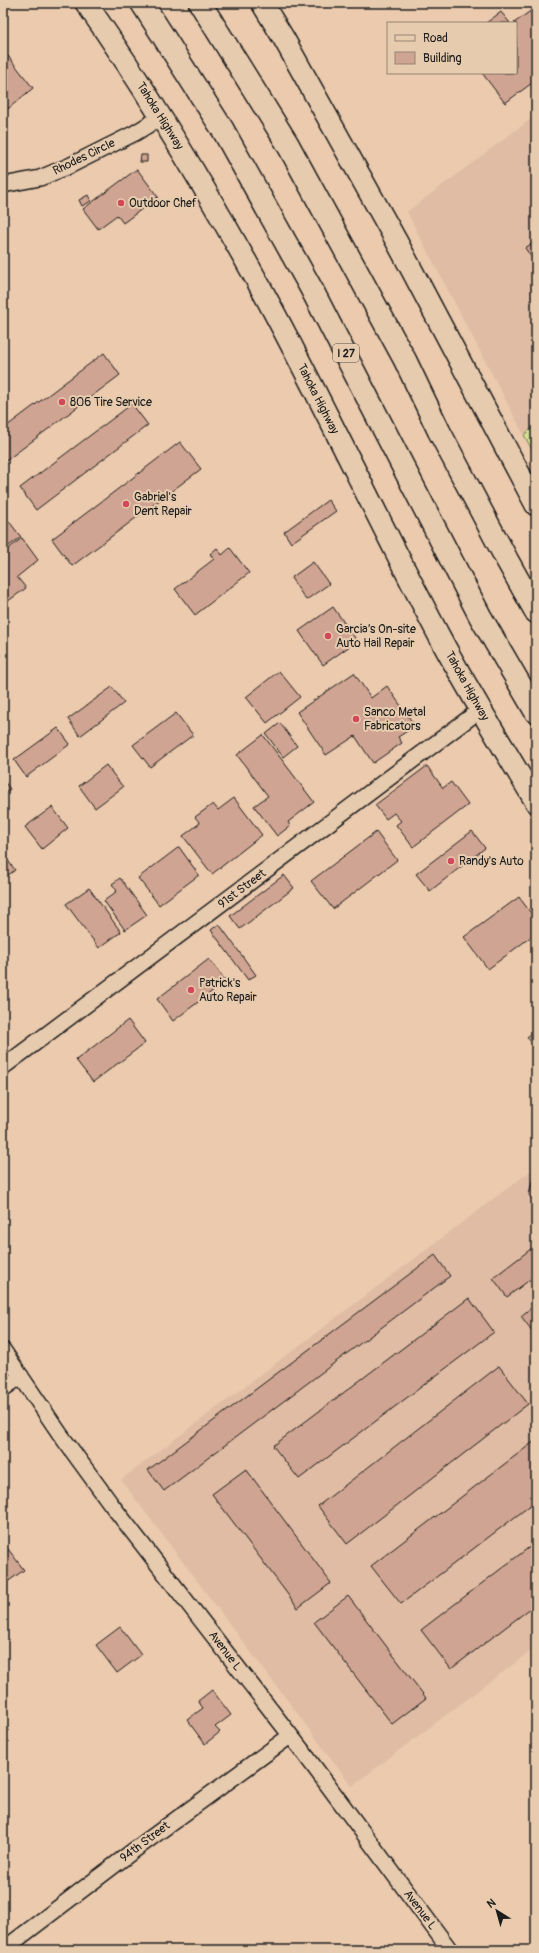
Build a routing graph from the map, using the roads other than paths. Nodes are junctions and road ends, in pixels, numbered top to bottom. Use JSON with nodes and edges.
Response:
{"nodes":[{"id":1,"x":86,"y":3,"type":"edge"},
{"id":2,"x":142,"y":3,"type":"edge"},
{"id":3,"x":200,"y":3,"type":"edge"},
{"id":4,"x":262,"y":3,"type":"edge"},
{"id":5,"x":161,"y":117,"type":"junction"},
{"id":6,"x":3,"y":185,"type":"edge"},
{"id":7,"x":536,"y":505,"type":"edge"},
{"id":8,"x":536,"y":612,"type":"edge"},
{"id":9,"x":480,"y":710,"type":"junction"},
{"id":10,"x":536,"y":712,"type":"edge"},
{"id":11,"x":536,"y":802,"type":"edge"},
{"id":12,"x":3,"y":1067,"type":"edge"},
{"id":13,"x":3,"y":1350,"type":"edge"},
{"id":14,"x":21,"y":1376,"type":"junction"},
{"id":15,"x":3,"y":1390,"type":"edge"},
{"id":16,"x":290,"y":1736,"type":"junction"},
{"id":17,"x":3,"y":1950,"type":"edge"},
{"id":18,"x":450,"y":1950,"type":"edge"}],
"edges":[{"from":1,"to":5,"type":"main road","name":"Tahoka Highway"},
{"from":2,"to":10,"type":"highway","number":"I 27"},
{"from":3,"to":8,"type":"highway"},
{"from":4,"to":7,"type":"main road"},
{"from":5,"to":6,"type":"street","name":"Rhodes Circle"},
{"from":5,"to":9,"type":"main road","name":"Tahoka Highway"},
{"from":9,"to":11,"type":"main road","name":"Tahoka Highway"},
{"from":9,"to":12,"type":"street","name":"91st Street"},
{"from":13,"to":14,"type":"street","name":"Avenue L"},
{"from":14,"to":15,"type":"street"},
{"from":14,"to":16,"type":"street","name":"Avenue L"},
{"from":16,"to":17,"type":"street","name":"94th Street"},
{"from":16,"to":18,"type":"street","name":"Avenue L"}]}
